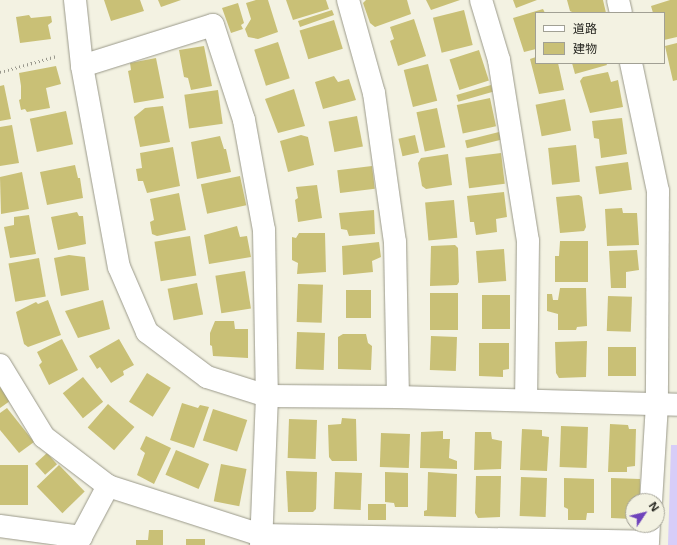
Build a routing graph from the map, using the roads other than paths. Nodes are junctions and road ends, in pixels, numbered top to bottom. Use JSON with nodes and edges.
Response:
{"nodes":[{"id":1,"x":74,"y":0,"type":"edge"},
{"id":2,"x":348,"y":0,"type":"edge"},
{"id":3,"x":481,"y":0,"type":"edge"},
{"id":4,"x":618,"y":0,"type":"edge"},
{"id":5,"x":621,"y":12,"type":"edge"},
{"id":6,"x":632,"y":64,"type":"edge"},
{"id":7,"x":82,"y":66,"type":"junction"},
{"id":8,"x":0,"y":365,"type":"edge"},
{"id":9,"x":267,"y":396,"type":"junction"},
{"id":10,"x":398,"y":397,"type":"junction"},
{"id":11,"x":526,"y":400,"type":"junction"},
{"id":12,"x":667,"y":404,"type":"edge"},
{"id":13,"x":108,"y":486,"type":"junction"},
{"id":14,"x":652,"y":493,"type":"edge"},
{"id":15,"x":0,"y":526,"type":"edge"},
{"id":16,"x":649,"y":533,"type":"edge"},
{"id":17,"x":261,"y":540,"type":"edge"}],
"edges":[{"from":1,"to":7,"type":"street"},
{"from":2,"to":10,"type":"street"},
{"from":3,"to":11,"type":"street"},
{"from":4,"to":5,"type":"street"},
{"from":6,"to":12,"type":"street"},
{"from":7,"to":9,"type":"street"},
{"from":7,"to":9,"type":"street"},
{"from":8,"to":13,"type":"street"},
{"from":9,"to":10,"type":"street"},
{"from":9,"to":17,"type":"street"},
{"from":10,"to":11,"type":"street"},
{"from":11,"to":12,"type":"street"},
{"from":12,"to":14,"type":"street"},
{"from":13,"to":15,"type":"street"},
{"from":13,"to":17,"type":"street"},
{"from":16,"to":17,"type":"street"}]}
